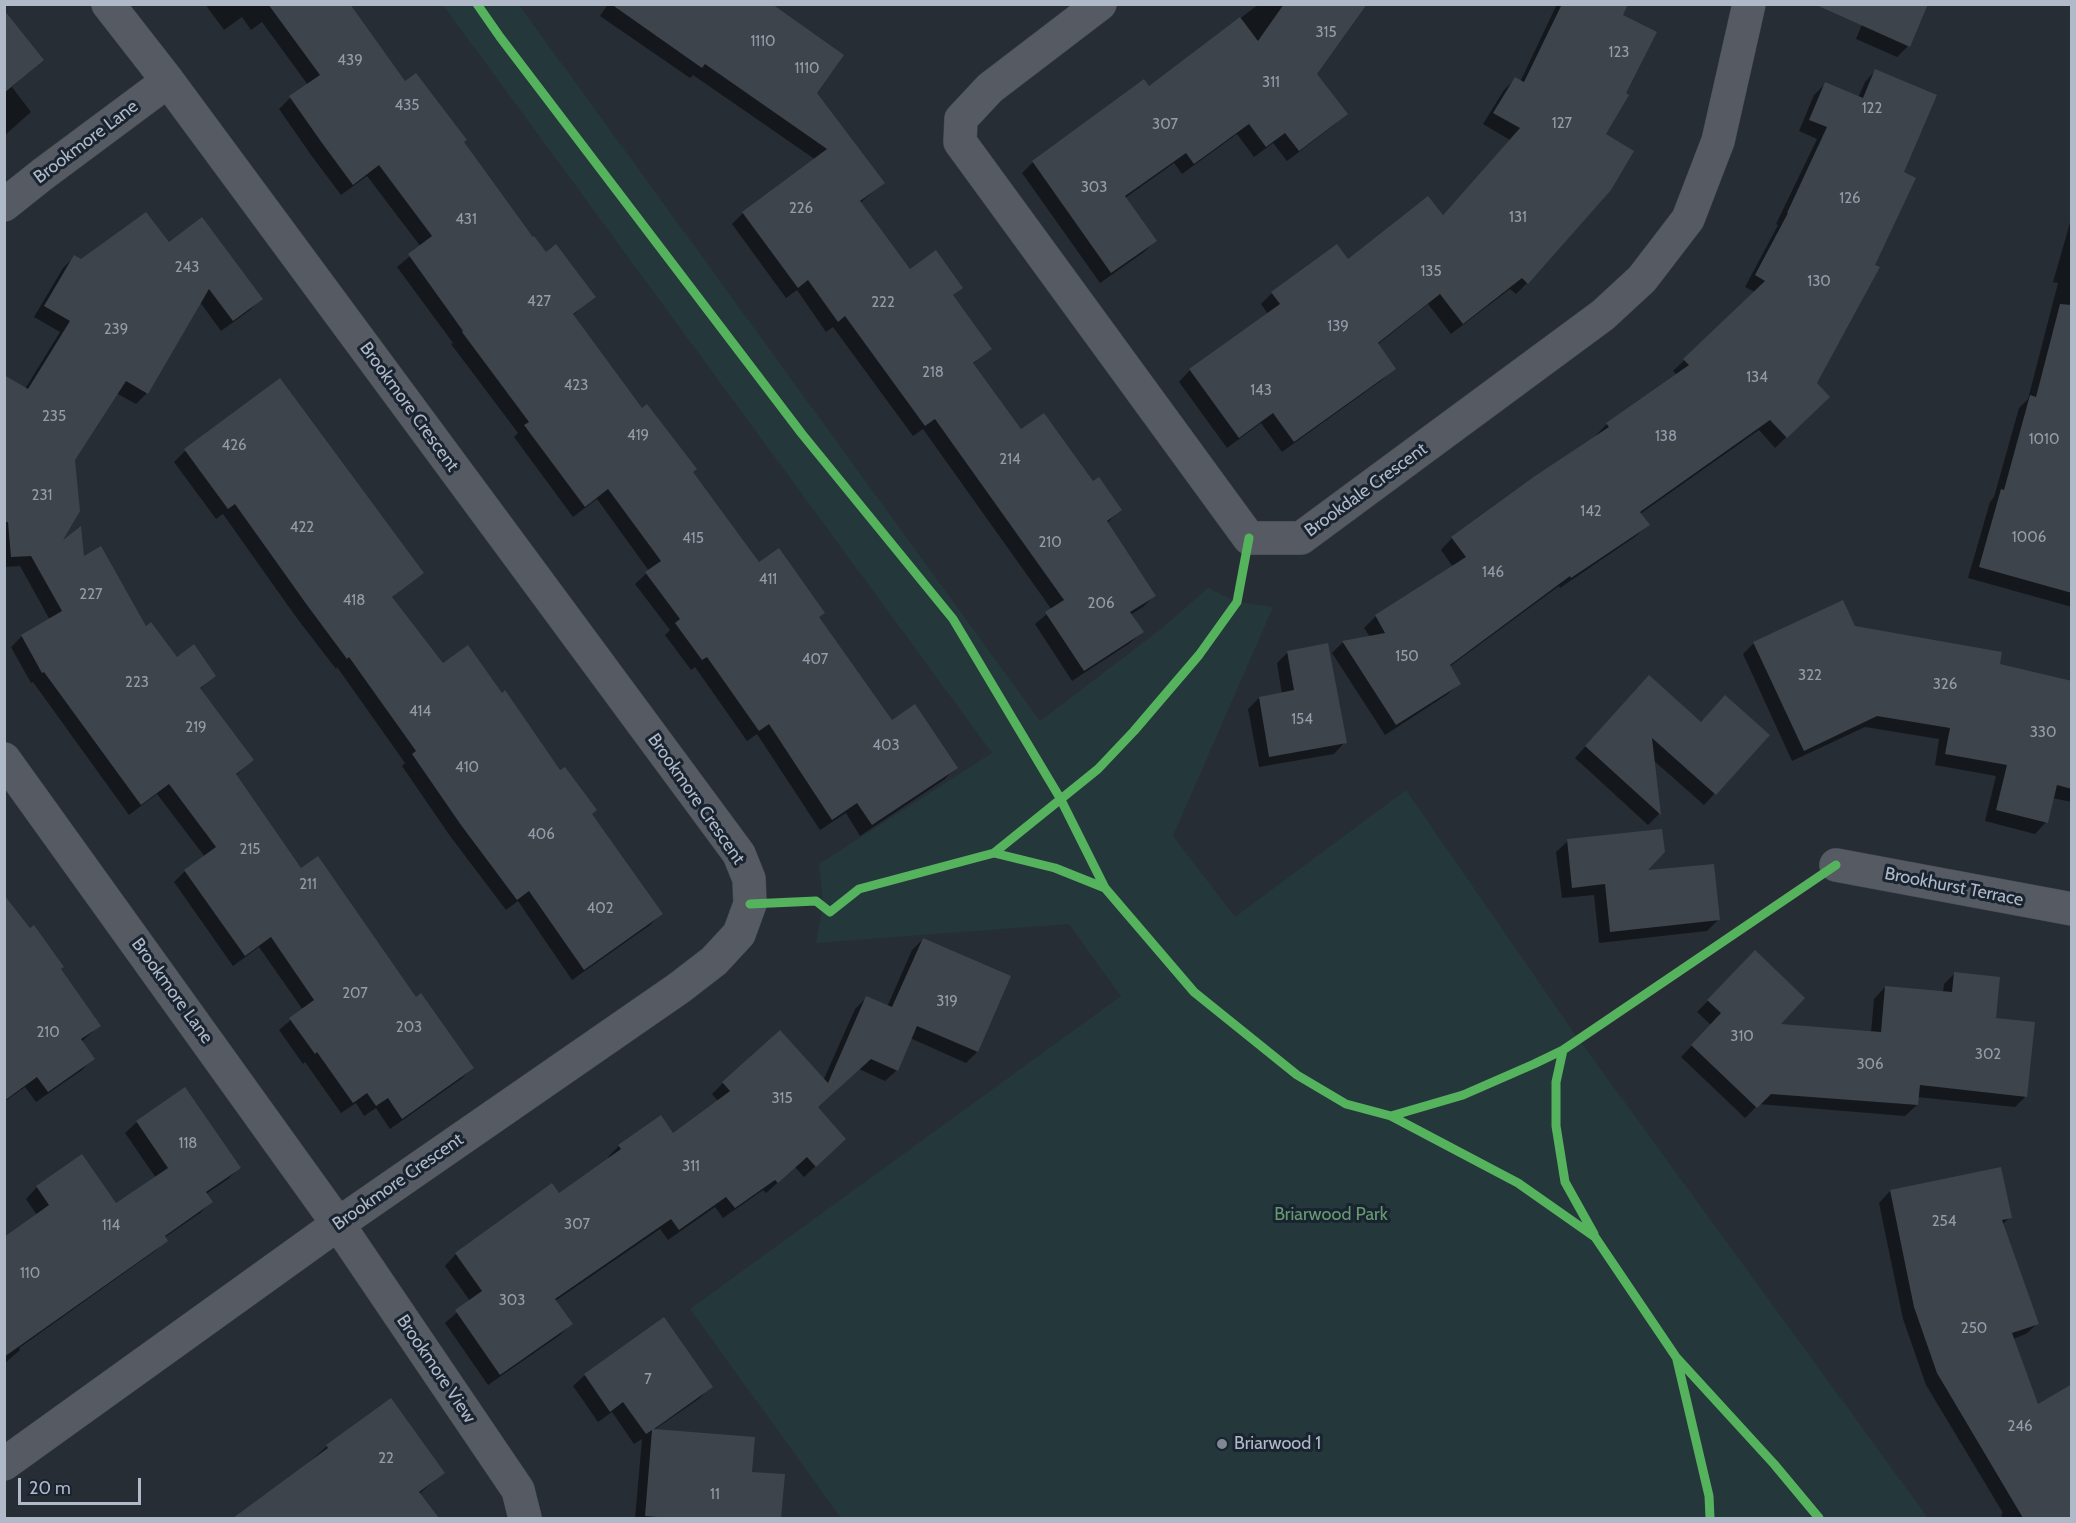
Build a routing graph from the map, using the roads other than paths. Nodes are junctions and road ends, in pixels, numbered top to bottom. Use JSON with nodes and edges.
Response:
{"nodes":[{"id":1,"x":108,"y":4,"type":"edge"},
{"id":2,"x":1100,"y":4,"type":"edge"},
{"id":3,"x":1749,"y":4,"type":"edge"},
{"id":4,"x":168,"y":81,"type":"junction"},
{"id":5,"x":4,"y":205,"type":"edge"},
{"id":6,"x":4,"y":759,"type":"edge"},
{"id":7,"x":1836,"y":865,"type":"dead end"},
{"id":8,"x":2072,"y":909,"type":"edge"},
{"id":9,"x":338,"y":1224,"type":"junction"},
{"id":10,"x":4,"y":1464,"type":"edge"},
{"id":11,"x":525,"y":1518,"type":"edge"}],
"edges":[{"from":1,"to":4,"type":"street","name":"Brookmore Crescent"},
{"from":2,"to":3,"type":"street","name":"Brookdale Crescent"},
{"from":4,"to":5,"type":"street","name":"Brookmore Lane"},
{"from":4,"to":9,"type":"street","name":"Brookmore Crescent"},
{"from":6,"to":9,"type":"street","name":"Brookmore Lane"},
{"from":7,"to":8,"type":"street","name":"Brookhurst Terrace"},
{"from":9,"to":10,"type":"street","name":"Brookmore Crescent"},
{"from":9,"to":11,"type":"street","name":"Brookmore View"}]}
